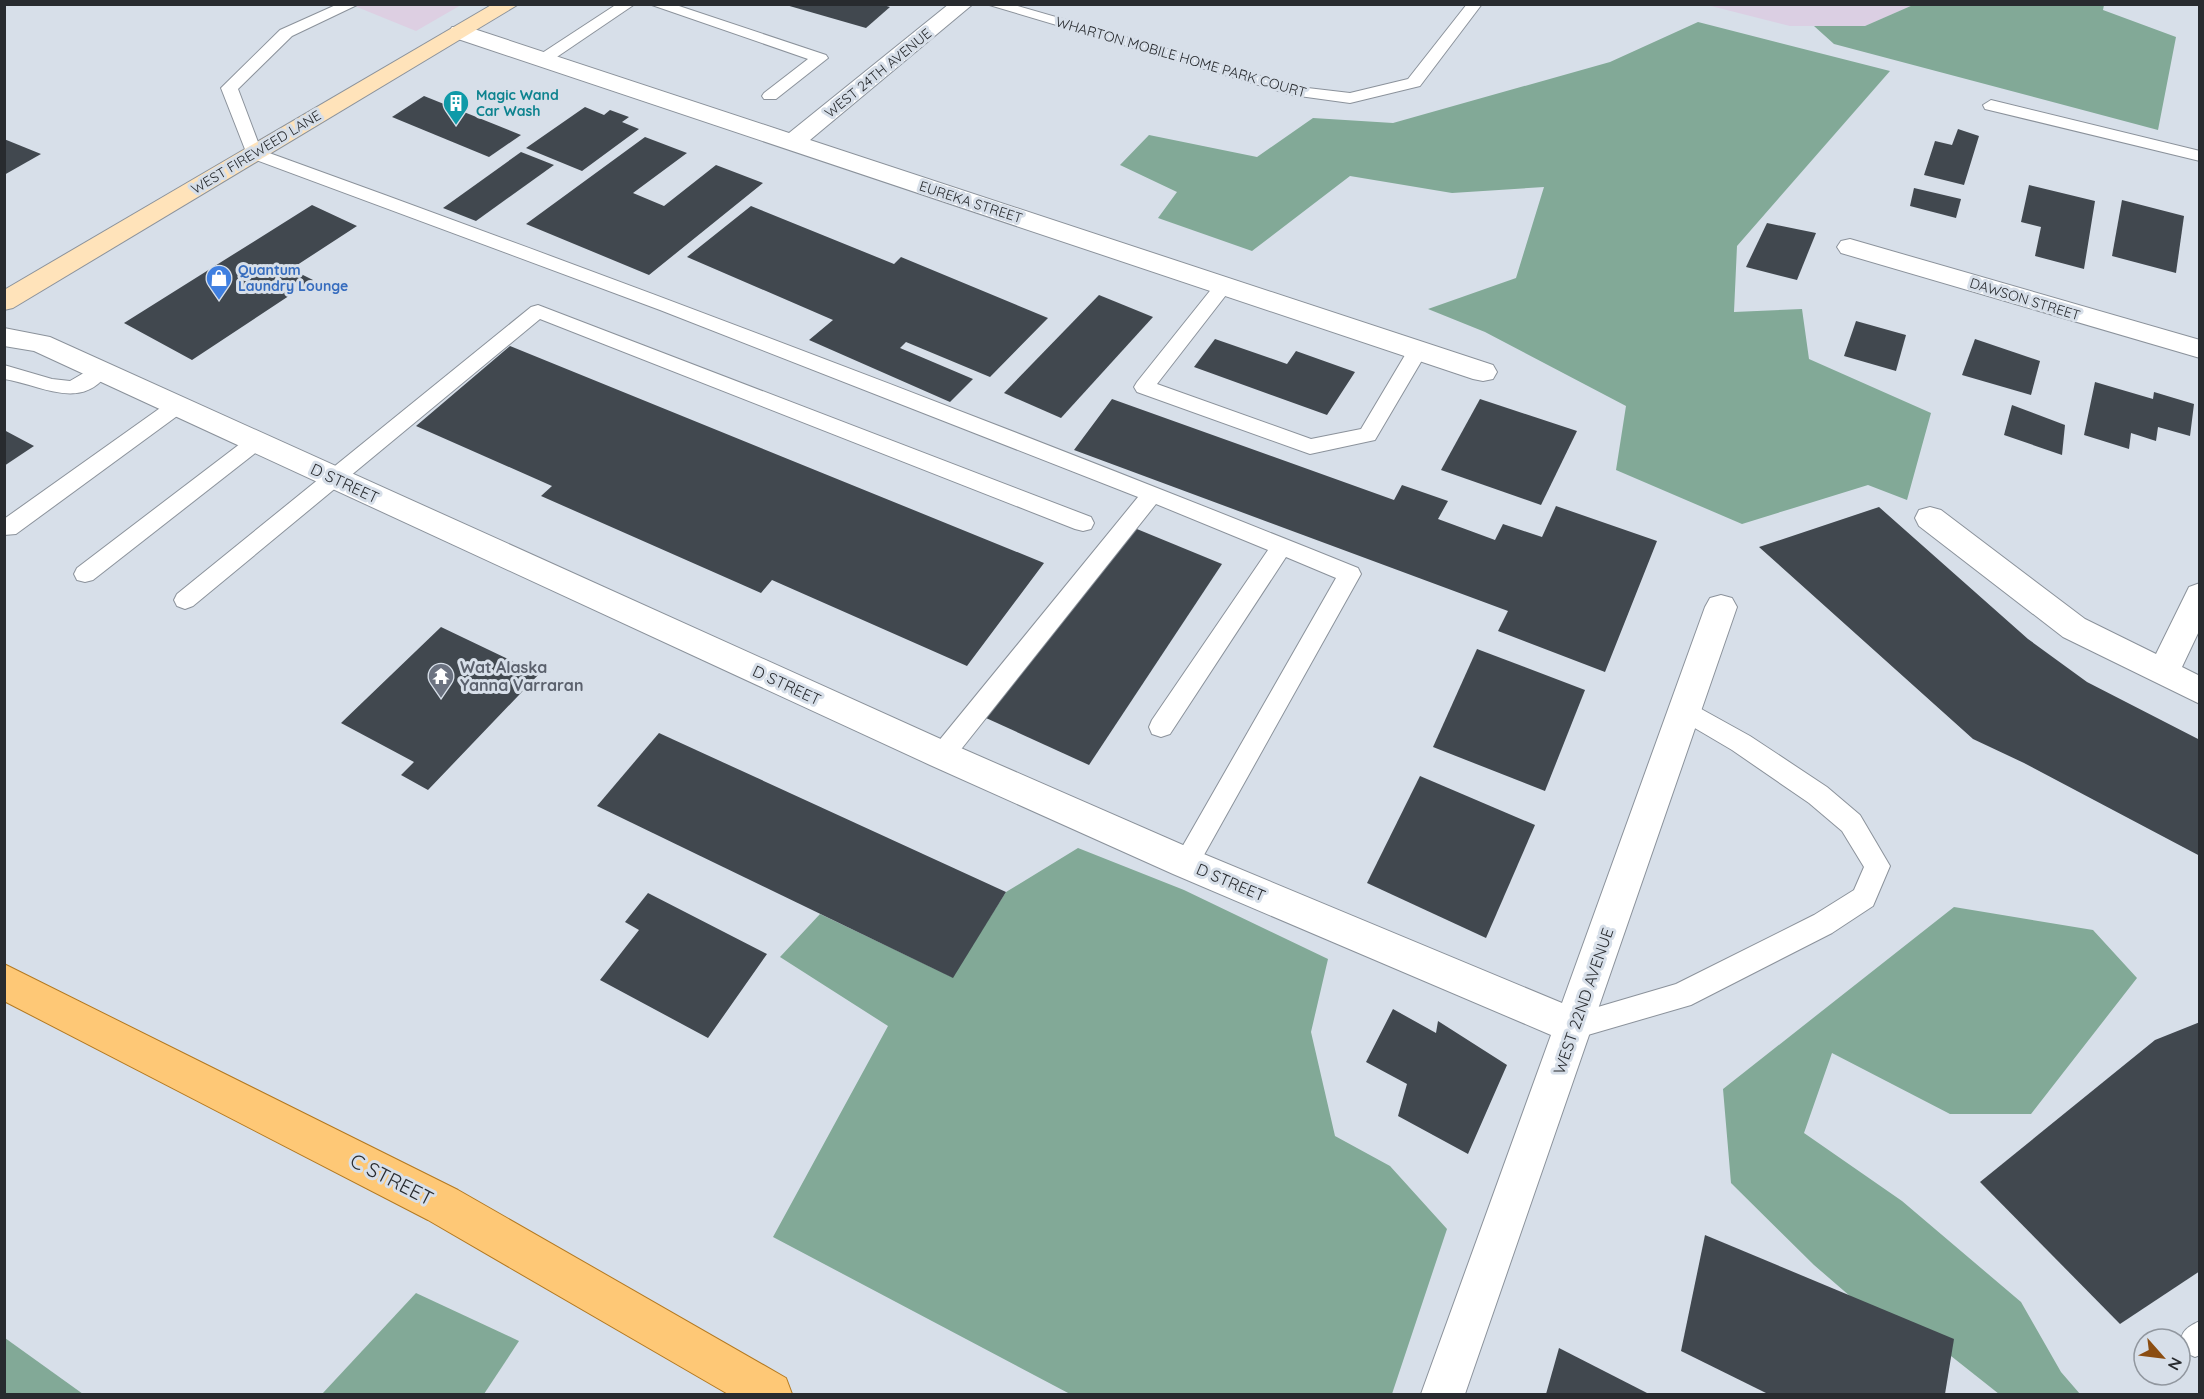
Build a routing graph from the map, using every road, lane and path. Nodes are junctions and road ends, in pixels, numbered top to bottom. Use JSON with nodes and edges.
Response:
{"nodes":[{"id":1,"x":352,"y":4,"type":"edge"},
{"id":2,"x":509,"y":4,"type":"edge"},
{"id":3,"x":628,"y":4,"type":"edge"},
{"id":4,"x":656,"y":4,"type":"edge"},
{"id":5,"x":963,"y":4,"type":"edge"},
{"id":6,"x":993,"y":4,"type":"edge"},
{"id":7,"x":1475,"y":4,"type":"edge"},
{"id":8,"x":460,"y":32,"type":"junction"},
{"id":9,"x":542,"y":60,"type":"junction"},
{"id":10,"x":770,"y":96,"type":"dead end"},
{"id":11,"x":1991,"y":105,"type":"dead end"},
{"id":12,"x":793,"y":142,"type":"junction"},
{"id":13,"x":254,"y":153,"type":"junction"},
{"id":14,"x":2199,"y":156,"type":"edge"},
{"id":15,"x":1850,"y":247,"type":"dead end"},
{"id":16,"x":1224,"y":286,"type":"junction"},
{"id":17,"x":4,"y":302,"type":"edge"},
{"id":18,"x":4,"y":337,"type":"edge"},
{"id":19,"x":2199,"y":349,"type":"edge"},
{"id":20,"x":1418,"y":351,"type":"junction"},
{"id":21,"x":99,"y":370,"type":"junction"},
{"id":22,"x":4,"y":372,"type":"edge"},
{"id":23,"x":1483,"y":372,"type":"dead end"},
{"id":24,"x":177,"y":406,"type":"junction"},
{"id":25,"x":256,"y":442,"type":"junction"},
{"id":26,"x":336,"y":479,"type":"junction"},
{"id":27,"x":1153,"y":493,"type":"junction"},
{"id":28,"x":1930,"y":518,"type":"dead end"},
{"id":29,"x":1083,"y":523,"type":"dead end"},
{"id":30,"x":8,"y":528,"type":"dead end"},
{"id":31,"x":1282,"y":546,"type":"junction"},
{"id":32,"x":85,"y":574,"type":"dead end"},
{"id":33,"x":2199,"y":595,"type":"edge"},
{"id":34,"x":185,"y":600,"type":"dead end"},
{"id":35,"x":1721,"y":607,"type":"dead end"},
{"id":36,"x":2163,"y":672,"type":"junction"},
{"id":37,"x":2199,"y":691,"type":"edge"},
{"id":38,"x":1684,"y":710,"type":"junction"},
{"id":39,"x":1161,"y":727,"type":"dead end"},
{"id":40,"x":942,"y":756,"type":"junction"},
{"id":41,"x":1186,"y":863,"type":"junction"},
{"id":42,"x":4,"y":981,"type":"edge"},
{"id":43,"x":1574,"y":1026,"type":"junction"},
{"id":44,"x":770,"y":1395,"type":"edge"},
{"id":45,"x":1443,"y":1395,"type":"edge"}],
"edges":[{"from":1,"to":13,"type":"lane"},
{"from":2,"to":8,"type":"main road","name":"WEST FIREWEED LANE"},
{"from":3,"to":9,"type":"lane"},
{"from":4,"to":10,"type":"lane"},
{"from":5,"to":12,"type":"street","name":"WEST 24TH AVENUE"},
{"from":6,"to":7,"type":"lane","name":"WHARTON MOBILE HOME PARK COURT"},
{"from":8,"to":9,"type":"street","name":"EUREKA STREET"},
{"from":8,"to":13,"type":"main road","name":"WEST FIREWEED LANE"},
{"from":9,"to":12,"type":"street","name":"EUREKA STREET"},
{"from":11,"to":14,"type":"lane"},
{"from":12,"to":16,"type":"street","name":"EUREKA STREET"},
{"from":13,"to":17,"type":"main road","name":"WEST FIREWEED LANE"},
{"from":13,"to":27,"type":"lane"},
{"from":15,"to":19,"type":"street","name":"DAWSON STREET"},
{"from":16,"to":20,"type":"street","name":"EUREKA STREET"},
{"from":16,"to":20,"type":"lane"},
{"from":18,"to":21,"type":"street","name":"D STREET"},
{"from":20,"to":23,"type":"street","name":"EUREKA STREET"},
{"from":21,"to":22,"type":"lane"},
{"from":21,"to":24,"type":"street","name":"D STREET"},
{"from":24,"to":25,"type":"street","name":"D STREET"},
{"from":24,"to":30,"type":"lane"},
{"from":25,"to":26,"type":"street","name":"D STREET"},
{"from":25,"to":32,"type":"lane"},
{"from":26,"to":29,"type":"lane"},
{"from":26,"to":34,"type":"lane"},
{"from":26,"to":40,"type":"street","name":"D STREET"},
{"from":27,"to":31,"type":"lane"},
{"from":27,"to":40,"type":"lane"},
{"from":28,"to":36,"type":"street"},
{"from":31,"to":39,"type":"lane"},
{"from":31,"to":41,"type":"lane"},
{"from":33,"to":36,"type":"street"},
{"from":35,"to":38,"type":"street","name":"WEST 22ND AVENUE"},
{"from":36,"to":37,"type":"street"},
{"from":38,"to":43,"type":"street","name":"WEST 22ND AVENUE"},
{"from":38,"to":43,"type":"lane"},
{"from":40,"to":41,"type":"street","name":"D STREET"},
{"from":41,"to":43,"type":"street","name":"D STREET"},
{"from":42,"to":44,"type":"main road","name":"C STREET"},
{"from":43,"to":45,"type":"street","name":"WEST 22ND AVENUE"}]}
